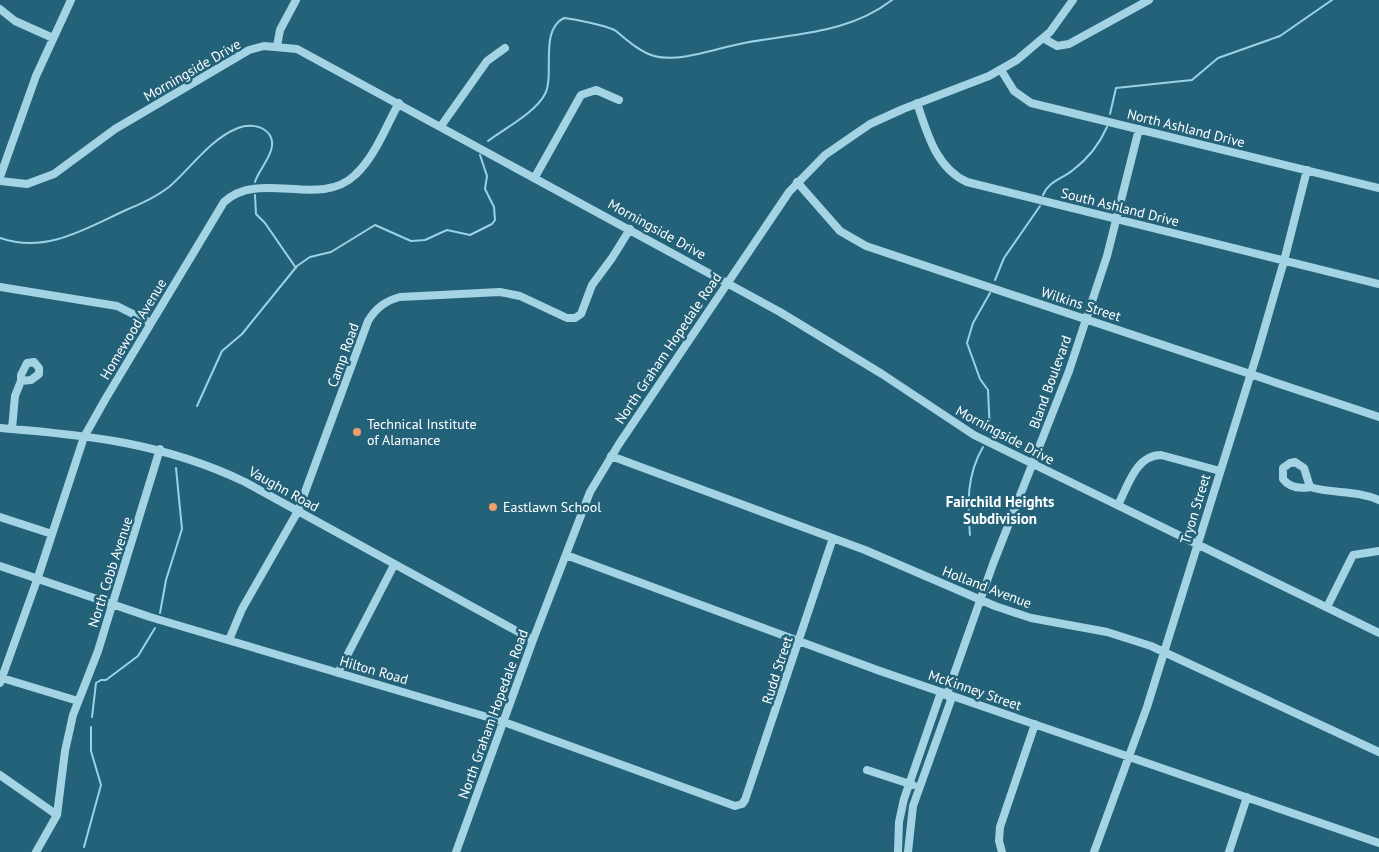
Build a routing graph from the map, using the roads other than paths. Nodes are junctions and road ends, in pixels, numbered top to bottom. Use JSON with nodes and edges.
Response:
{"nodes":[{"id":1,"x":71,"y":0,"type":"edge"},
{"id":2,"x":296,"y":0,"type":"edge"},
{"id":3,"x":1073,"y":0,"type":"edge"},
{"id":4,"x":1149,"y":0,"type":"edge"},
{"id":5,"x":0,"y":9,"type":"edge"},
{"id":6,"x":53,"y":38,"type":"junction"},
{"id":7,"x":1044,"y":38,"type":"junction"},
{"id":8,"x":277,"y":46,"type":"junction"},
{"id":9,"x":505,"y":48,"type":"dead end"},
{"id":10,"x":1001,"y":70,"type":"junction"},
{"id":11,"x":619,"y":100,"type":"dead end"},
{"id":12,"x":399,"y":103,"type":"junction"},
{"id":13,"x":917,"y":104,"type":"junction"},
{"id":14,"x":441,"y":126,"type":"junction"},
{"id":15,"x":1139,"y":129,"type":"junction"},
{"id":16,"x":1306,"y":170,"type":"junction"},
{"id":17,"x":0,"y":176,"type":"edge"},
{"id":18,"x":535,"y":177,"type":"junction"},
{"id":19,"x":0,"y":181,"type":"edge"},
{"id":20,"x":798,"y":182,"type":"junction"},
{"id":21,"x":1379,"y":188,"type":"edge"},
{"id":22,"x":1116,"y":220,"type":"junction"},
{"id":23,"x":630,"y":229,"type":"junction"},
{"id":24,"x":1284,"y":261,"type":"junction"},
{"id":25,"x":728,"y":282,"type":"junction"},
{"id":26,"x":1379,"y":284,"type":"edge"},
{"id":27,"x":0,"y":287,"type":"edge"},
{"id":28,"x":1086,"y":319,"type":"junction"},
{"id":29,"x":151,"y":323,"type":"junction"},
{"id":30,"x":1251,"y":373,"type":"junction"},
{"id":31,"x":22,"y":381,"type":"dead end"},
{"id":32,"x":1379,"y":417,"type":"edge"},
{"id":33,"x":0,"y":428,"type":"edge"},
{"id":34,"x":12,"y":429,"type":"junction"},
{"id":35,"x":84,"y":437,"type":"junction"},
{"id":36,"x":160,"y":449,"type":"junction"},
{"id":37,"x":611,"y":456,"type":"junction"},
{"id":38,"x":1032,"y":464,"type":"junction"},
{"id":39,"x":1220,"y":471,"type":"junction"},
{"id":40,"x":1310,"y":487,"type":"dead end"},
{"id":41,"x":1379,"y":500,"type":"edge"},
{"id":42,"x":1118,"y":505,"type":"junction"},
{"id":43,"x":298,"y":511,"type":"junction"},
{"id":44,"x":0,"y":517,"type":"edge"},
{"id":45,"x":52,"y":534,"type":"junction"},
{"id":46,"x":833,"y":538,"type":"junction"},
{"id":47,"x":1198,"y":544,"type":"junction"},
{"id":48,"x":1379,"y":551,"type":"edge"},
{"id":49,"x":566,"y":555,"type":"junction"},
{"id":50,"x":394,"y":564,"type":"junction"},
{"id":51,"x":0,"y":566,"type":"edge"},
{"id":52,"x":38,"y":580,"type":"junction"},
{"id":53,"x":981,"y":600,"type":"junction"},
{"id":54,"x":113,"y":605,"type":"junction"},
{"id":55,"x":1327,"y":607,"type":"junction"},
{"id":56,"x":1379,"y":633,"type":"edge"},
{"id":57,"x":229,"y":640,"type":"junction"},
{"id":58,"x":533,"y":640,"type":"junction"},
{"id":59,"x":799,"y":642,"type":"junction"},
{"id":60,"x":1164,"y":654,"type":"junction"},
{"id":61,"x":338,"y":673,"type":"junction"},
{"id":62,"x":1,"y":681,"type":"edge"},
{"id":63,"x":947,"y":694,"type":"junction"},
{"id":64,"x":78,"y":701,"type":"junction"},
{"id":65,"x":504,"y":722,"type":"junction"},
{"id":66,"x":1036,"y":724,"type":"junction"},
{"id":67,"x":1379,"y":752,"type":"edge"},
{"id":68,"x":1130,"y":756,"type":"junction"},
{"id":69,"x":867,"y":770,"type":"dead end"},
{"id":70,"x":0,"y":775,"type":"edge"},
{"id":71,"x":910,"y":784,"type":"junction"},
{"id":72,"x":920,"y":787,"type":"junction"},
{"id":73,"x":1247,"y":797,"type":"junction"},
{"id":74,"x":739,"y":806,"type":"joint"},
{"id":75,"x":58,"y":815,"type":"junction"},
{"id":76,"x":1379,"y":843,"type":"edge"},
{"id":77,"x":36,"y":852,"type":"edge"},
{"id":78,"x":456,"y":852,"type":"edge"},
{"id":79,"x":898,"y":852,"type":"edge"},
{"id":80,"x":908,"y":852,"type":"edge"},
{"id":81,"x":1002,"y":852,"type":"edge"},
{"id":82,"x":1094,"y":852,"type":"edge"},
{"id":83,"x":1228,"y":852,"type":"edge"}],
"edges":[{"from":1,"to":6,"type":"street"},
{"from":2,"to":8,"type":"street"},
{"from":3,"to":7,"type":"street","name":"North Graham Hopedale Road"},
{"from":4,"to":7,"type":"street"},
{"from":5,"to":6,"type":"street"},
{"from":6,"to":17,"type":"street"},
{"from":7,"to":10,"type":"street","name":"North Graham Hopedale Road"},
{"from":8,"to":12,"type":"street","name":"Morningside Drive"},
{"from":8,"to":19,"type":"street","name":"Morningside Drive"},
{"from":9,"to":14,"type":"street"},
{"from":10,"to":13,"type":"street","name":"North Graham Hopedale Road"},
{"from":10,"to":15,"type":"street","name":"North Ashland Drive"},
{"from":11,"to":18,"type":"street"},
{"from":12,"to":14,"type":"street","name":"Morningside Drive"},
{"from":12,"to":29,"type":"street","name":"Homewood Avenue"},
{"from":13,"to":20,"type":"street","name":"North Graham Hopedale Road"},
{"from":13,"to":22,"type":"street","name":"South Ashland Drive"},
{"from":14,"to":18,"type":"street","name":"Morningside Drive"},
{"from":15,"to":16,"type":"street","name":"North Ashland Drive"},
{"from":15,"to":22,"type":"street","name":"Bland Boulevard"},
{"from":16,"to":21,"type":"street","name":"North Ashland Drive"},
{"from":16,"to":24,"type":"street","name":"Tryon Street"},
{"from":18,"to":23,"type":"street","name":"Morningside Drive"},
{"from":20,"to":25,"type":"street","name":"North Graham Hopedale Road"},
{"from":20,"to":28,"type":"street","name":"Wilkins Street"},
{"from":22,"to":24,"type":"street","name":"South Ashland Drive"},
{"from":22,"to":28,"type":"street","name":"Bland Boulevard"},
{"from":23,"to":25,"type":"street","name":"Morningside Drive"},
{"from":23,"to":43,"type":"street","name":"Camp Road"},
{"from":24,"to":26,"type":"street","name":"South Ashland Drive"},
{"from":24,"to":30,"type":"street","name":"Tryon Street"},
{"from":25,"to":37,"type":"street","name":"North Graham Hopedale Road"},
{"from":25,"to":38,"type":"street","name":"Morningside Drive"},
{"from":27,"to":29,"type":"street"},
{"from":28,"to":30,"type":"street","name":"Wilkins Street"},
{"from":28,"to":38,"type":"street","name":"Bland Boulevard"},
{"from":29,"to":35,"type":"street","name":"Homewood Avenue"},
{"from":30,"to":32,"type":"street","name":"Wilkins Street"},
{"from":30,"to":39,"type":"street","name":"Tryon Street"},
{"from":31,"to":34,"type":"street"},
{"from":33,"to":34,"type":"street","name":"Vaughn Road"},
{"from":34,"to":35,"type":"street","name":"Vaughn Road"},
{"from":35,"to":36,"type":"street","name":"Vaughn Road"},
{"from":35,"to":45,"type":"street","name":"Homewood Avenue"},
{"from":36,"to":43,"type":"street","name":"Vaughn Road"},
{"from":36,"to":54,"type":"street","name":"North Cobb Avenue"},
{"from":37,"to":46,"type":"street","name":"Holland Avenue"},
{"from":37,"to":49,"type":"street","name":"North Graham Hopedale Road"},
{"from":38,"to":42,"type":"street","name":"Morningside Drive"},
{"from":38,"to":53,"type":"street","name":"Bland Boulevard"},
{"from":39,"to":42,"type":"street"},
{"from":39,"to":47,"type":"street","name":"Tryon Street"},
{"from":40,"to":41,"type":"street"},
{"from":42,"to":47,"type":"street","name":"Morningside Drive"},
{"from":43,"to":50,"type":"street","name":"Vaughn Road"},
{"from":43,"to":57,"type":"street","name":"Camp Road"},
{"from":44,"to":45,"type":"street"},
{"from":45,"to":52,"type":"street","name":"Homewood Avenue"},
{"from":46,"to":53,"type":"street","name":"Holland Avenue"},
{"from":46,"to":59,"type":"street","name":"Rudd Street"},
{"from":47,"to":55,"type":"street","name":"Morningside Drive"},
{"from":47,"to":60,"type":"street","name":"Tryon Street"},
{"from":48,"to":55,"type":"street"},
{"from":49,"to":58,"type":"street","name":"North Graham Hopedale Road"},
{"from":49,"to":59,"type":"street","name":"McKinney Street"},
{"from":50,"to":58,"type":"street","name":"Vaughn Road"},
{"from":50,"to":61,"type":"street"},
{"from":51,"to":52,"type":"street","name":"Hilton Road"},
{"from":52,"to":54,"type":"street","name":"Hilton Road"},
{"from":52,"to":62,"type":"street","name":"Homewood Avenue"},
{"from":53,"to":60,"type":"street","name":"Holland Avenue"},
{"from":53,"to":63,"type":"street","name":"Bland Boulevard"},
{"from":54,"to":57,"type":"street","name":"Hilton Road"},
{"from":54,"to":64,"type":"street","name":"North Cobb Avenue"},
{"from":55,"to":56,"type":"street","name":"Morningside Drive"},
{"from":57,"to":61,"type":"street","name":"Hilton Road"},
{"from":58,"to":65,"type":"street","name":"North Graham Hopedale Road"},
{"from":59,"to":63,"type":"street","name":"McKinney Street"},
{"from":59,"to":74,"type":"street","name":"Rudd Street"},
{"from":60,"to":67,"type":"street","name":"Holland Avenue"},
{"from":60,"to":68,"type":"street","name":"Tryon Street"},
{"from":61,"to":65,"type":"street","name":"Hilton Road"},
{"from":62,"to":64,"type":"street"},
{"from":63,"to":66,"type":"street","name":"McKinney Street"},
{"from":63,"to":71,"type":"street","name":"Bland Boulevard"},
{"from":63,"to":72,"type":"street","name":"Bland Boulevard"},
{"from":64,"to":75,"type":"street","name":"North Cobb Avenue"},
{"from":65,"to":74,"type":"street","name":"Hilton Road"},
{"from":65,"to":78,"type":"street","name":"North Graham Hopedale Road"},
{"from":66,"to":68,"type":"street","name":"McKinney Street"},
{"from":66,"to":81,"type":"street"},
{"from":68,"to":73,"type":"street","name":"McKinney Street"},
{"from":68,"to":82,"type":"street","name":"Tryon Street"},
{"from":69,"to":71,"type":"street"},
{"from":70,"to":75,"type":"street"},
{"from":71,"to":72,"type":"street"},
{"from":71,"to":79,"type":"street","name":"Bland Boulevard"},
{"from":72,"to":80,"type":"street","name":"Bland Boulevard"},
{"from":73,"to":76,"type":"street","name":"McKinney Street"},
{"from":73,"to":83,"type":"street"},
{"from":75,"to":77,"type":"street"}]}
